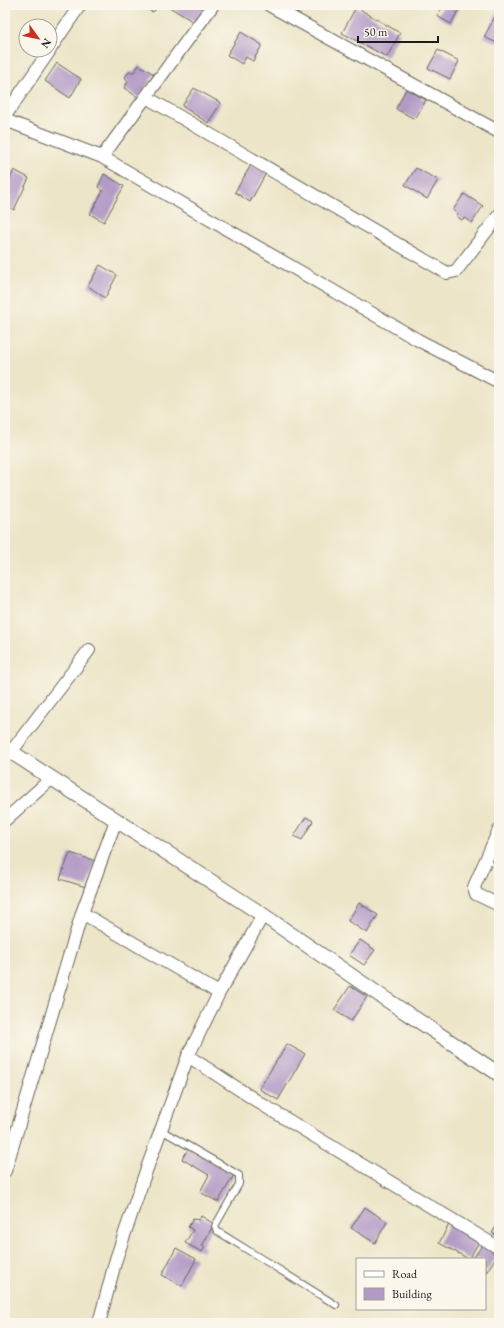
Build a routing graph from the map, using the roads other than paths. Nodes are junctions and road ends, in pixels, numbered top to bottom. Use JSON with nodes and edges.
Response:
{"nodes":[{"id":1,"x":80,"y":5,"type":"edge"},
{"id":2,"x":214,"y":5,"type":"edge"},
{"id":3,"x":269,"y":5,"type":"edge"},
{"id":4,"x":58,"y":38,"type":"edge"},
{"id":5,"x":45,"y":58,"type":"edge"},
{"id":6,"x":146,"y":96,"type":"junction"},
{"id":7,"x":5,"y":116,"type":"edge"},
{"id":8,"x":5,"y":120,"type":"edge"},
{"id":9,"x":499,"y":132,"type":"edge"},
{"id":10,"x":102,"y":156,"type":"junction"},
{"id":11,"x":499,"y":215,"type":"edge"},
{"id":12,"x":499,"y":382,"type":"edge"},
{"id":13,"x":89,"y":650,"type":"dead end"},
{"id":14,"x":8,"y":750,"type":"edge"},
{"id":15,"x":51,"y":778,"type":"junction"},
{"id":16,"x":5,"y":820,"type":"edge"},
{"id":17,"x":116,"y":820,"type":"junction"},
{"id":18,"x":499,"y":830,"type":"edge"},
{"id":19,"x":499,"y":905,"type":"edge"},
{"id":20,"x":82,"y":913,"type":"junction"},
{"id":21,"x":263,"y":915,"type":"junction"},
{"id":22,"x":219,"y":993,"type":"junction"},
{"id":23,"x":188,"y":1056,"type":"junction"},
{"id":24,"x":499,"y":1074,"type":"edge"},
{"id":25,"x":161,"y":1130,"type":"junction"},
{"id":26,"x":5,"y":1171,"type":"edge"},
{"id":27,"x":499,"y":1248,"type":"edge"},
{"id":28,"x":336,"y":1304,"type":"dead end"},
{"id":29,"x":99,"y":1323,"type":"edge"}],
"edges":[{"from":1,"to":4,"type":"street"},
{"from":2,"to":6,"type":"street"},
{"from":3,"to":9,"type":"street"},
{"from":5,"to":7,"type":"street"},
{"from":6,"to":10,"type":"street"},
{"from":6,"to":11,"type":"street"},
{"from":8,"to":10,"type":"street"},
{"from":10,"to":12,"type":"street"},
{"from":13,"to":14,"type":"street"},
{"from":14,"to":15,"type":"street"},
{"from":15,"to":16,"type":"street"},
{"from":15,"to":17,"type":"street"},
{"from":17,"to":20,"type":"street"},
{"from":17,"to":21,"type":"street"},
{"from":18,"to":19,"type":"street"},
{"from":20,"to":22,"type":"street"},
{"from":20,"to":26,"type":"street"},
{"from":21,"to":22,"type":"street"},
{"from":21,"to":24,"type":"street"},
{"from":22,"to":23,"type":"street"},
{"from":23,"to":25,"type":"street"},
{"from":23,"to":27,"type":"street"},
{"from":25,"to":28,"type":"lane"},
{"from":25,"to":29,"type":"street"}]}
